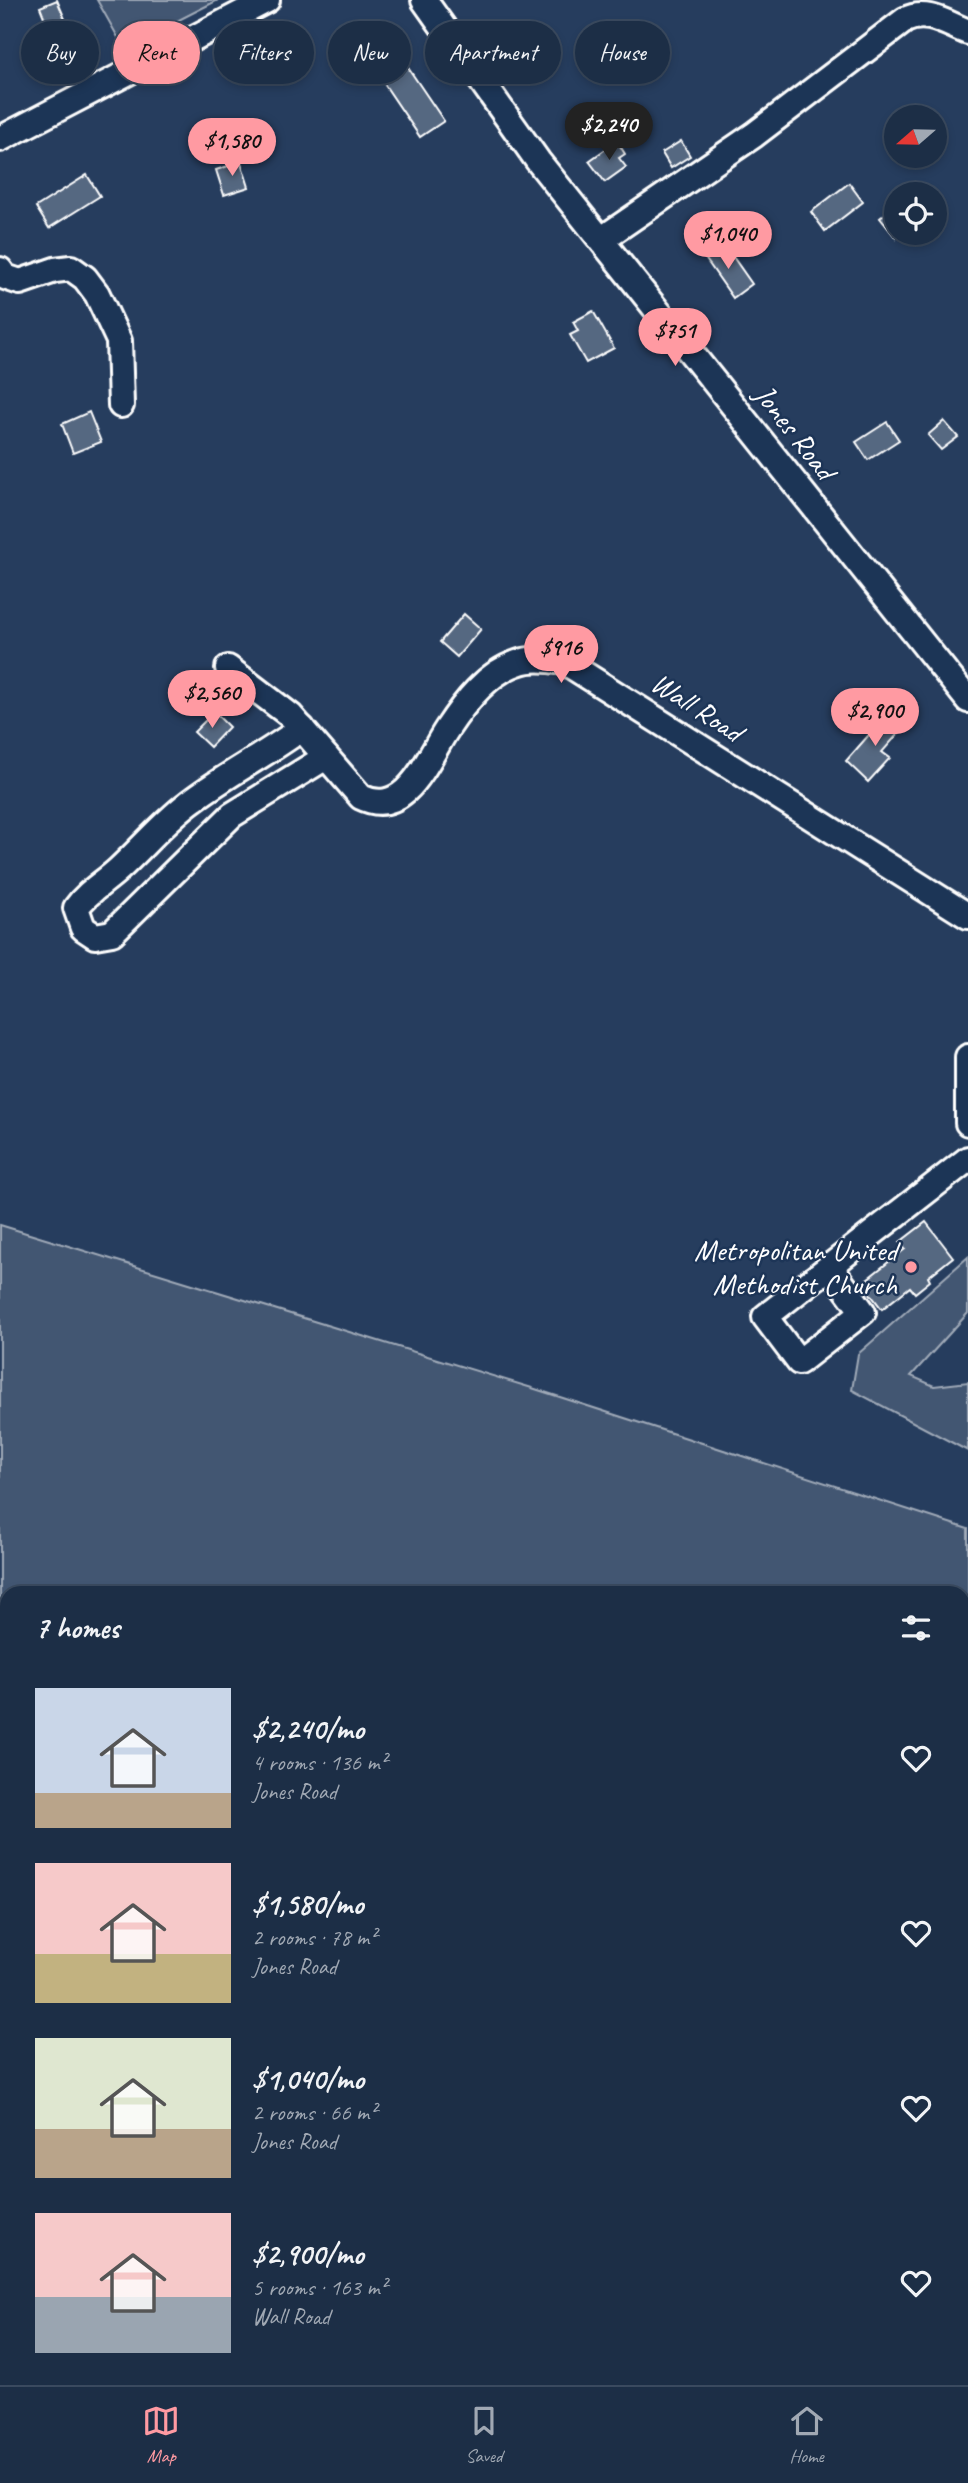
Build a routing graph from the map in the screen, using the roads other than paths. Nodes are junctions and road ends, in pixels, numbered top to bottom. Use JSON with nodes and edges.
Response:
{"nodes":[{"id":1,"x":267,"y":0,"type":"edge"},
{"id":2,"x":424,"y":0,"type":"edge"},
{"id":3,"x":968,"y":32,"type":"edge"},
{"id":4,"x":0,"y":139,"type":"edge"},
{"id":5,"x":602,"y":239,"type":"junction"},
{"id":6,"x":0,"y":270,"type":"edge"},
{"id":7,"x":121,"y":405,"type":"dead end"},
{"id":8,"x":228,"y":668,"type":"dead end"},
{"id":9,"x":968,"y":700,"type":"edge"},
{"id":10,"x":302,"y":728,"type":"junction"},
{"id":11,"x":326,"y":757,"type":"junction"},
{"id":12,"x":968,"y":916,"type":"edge"},
{"id":13,"x":968,"y":1058,"type":"edge"},
{"id":14,"x":968,"y":1123,"type":"edge"},
{"id":15,"x":968,"y":1159,"type":"edge"},
{"id":16,"x":830,"y":1267,"type":"dead end"}],
"edges":[{"from":1,"to":4,"type":"street"},
{"from":2,"to":5,"type":"street","name":"Jones Road"},
{"from":3,"to":5,"type":"street"},
{"from":5,"to":9,"type":"street","name":"Jones Road"},
{"from":6,"to":7,"type":"street"},
{"from":8,"to":10,"type":"street","name":"Wall Road"},
{"from":10,"to":11,"type":"street","name":"Wall Road"},
{"from":10,"to":11,"type":"street"},
{"from":11,"to":12,"type":"street","name":"Wall Road"},
{"from":13,"to":14,"type":"street"},
{"from":15,"to":16,"type":"street"}]}
